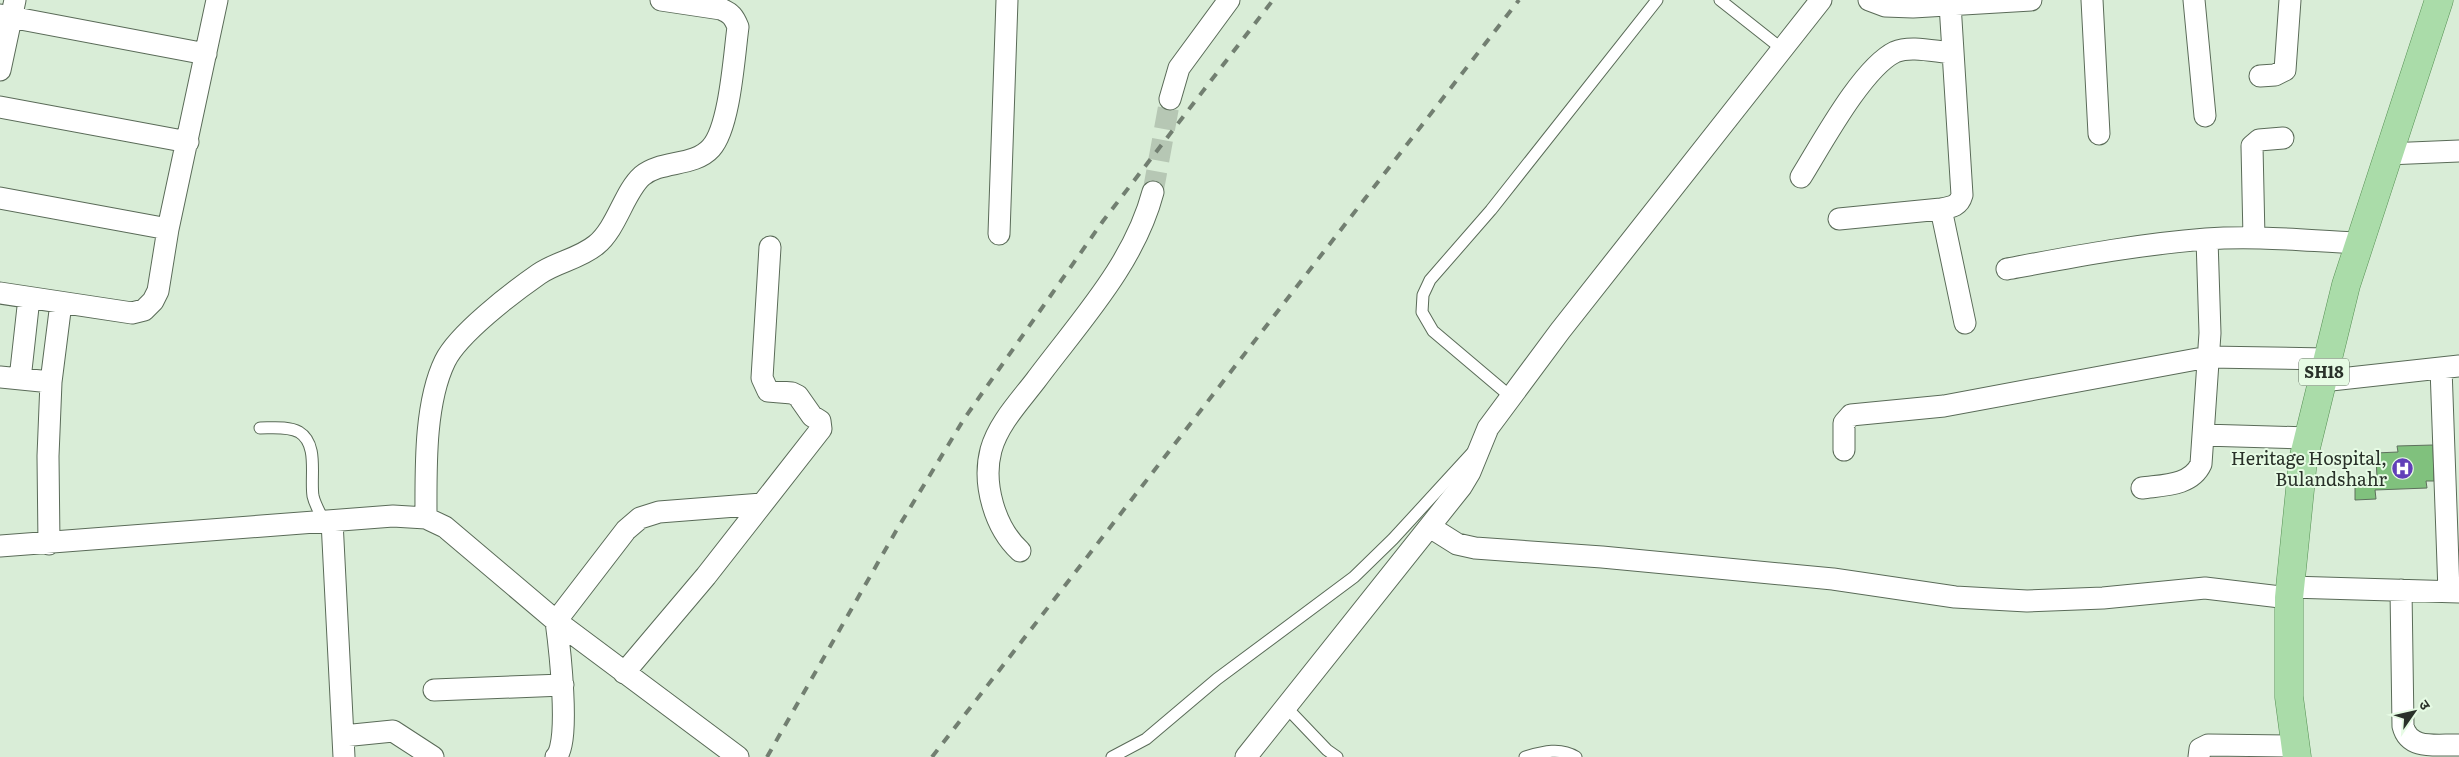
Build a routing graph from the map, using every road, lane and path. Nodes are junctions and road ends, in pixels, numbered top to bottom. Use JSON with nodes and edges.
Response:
{"nodes":[{"id":1,"x":217,"y":0,"type":"edge"},
{"id":2,"x":661,"y":0,"type":"edge"},
{"id":3,"x":1007,"y":0,"type":"edge"},
{"id":4,"x":1229,"y":0,"type":"edge"},
{"id":5,"x":1657,"y":0,"type":"edge"},
{"id":6,"x":1720,"y":0,"type":"edge"},
{"id":7,"x":1821,"y":0,"type":"edge"},
{"id":8,"x":1869,"y":0,"type":"edge"},
{"id":9,"x":2031,"y":0,"type":"edge"},
{"id":10,"x":2092,"y":0,"type":"edge"},
{"id":11,"x":2194,"y":0,"type":"edge"},
{"id":12,"x":2290,"y":0,"type":"edge"},
{"id":13,"x":2439,"y":0,"type":"edge"},
{"id":14,"x":1950,"y":4,"type":"junction"},
{"id":15,"x":9,"y":11,"type":"edge"},
{"id":16,"x":1782,"y":49,"type":"junction"},
{"id":17,"x":1953,"y":53,"type":"junction"},
{"id":18,"x":206,"y":54,"type":"junction"},
{"id":19,"x":0,"y":70,"type":"edge"},
{"id":20,"x":2260,"y":76,"type":"dead end"},
{"id":21,"x":1170,"y":99,"type":"tunnel mouth"},
{"id":22,"x":0,"y":108,"type":"edge"},
{"id":23,"x":2205,"y":116,"type":"dead end"},
{"id":24,"x":2100,"y":134,"type":"dead end"},
{"id":25,"x":2283,"y":138,"type":"dead end"},
{"id":26,"x":188,"y":142,"type":"junction"},
{"id":27,"x":2459,"y":151,"type":"edge"},
{"id":28,"x":2387,"y":154,"type":"junction"},
{"id":29,"x":1801,"y":178,"type":"dead end"},
{"id":30,"x":1153,"y":192,"type":"tunnel mouth"},
{"id":31,"x":0,"y":198,"type":"edge"},
{"id":32,"x":1941,"y":209,"type":"junction"},
{"id":33,"x":1838,"y":219,"type":"dead end"},
{"id":34,"x":168,"y":229,"type":"junction"},
{"id":35,"x":999,"y":234,"type":"dead end"},
{"id":36,"x":2254,"y":238,"type":"junction"},
{"id":37,"x":2207,"y":239,"type":"junction"},
{"id":38,"x":2359,"y":243,"type":"junction"},
{"id":39,"x":770,"y":247,"type":"dead end"},
{"id":40,"x":2007,"y":270,"type":"dead end"},
{"id":41,"x":0,"y":293,"type":"edge"},
{"id":42,"x":29,"y":298,"type":"junction"},
{"id":43,"x":61,"y":303,"type":"junction"},
{"id":44,"x":1965,"y":322,"type":"dead end"},
{"id":45,"x":2208,"y":357,"type":"junction"},
{"id":46,"x":2450,"y":367,"type":"edge"},
{"id":47,"x":2325,"y":370,"type":"junction"},
{"id":48,"x":10,"y":378,"type":"edge"},
{"id":49,"x":51,"y":382,"type":"junction"},
{"id":50,"x":1511,"y":397,"type":"junction"},
{"id":51,"x":260,"y":428,"type":"dead end"},
{"id":52,"x":2203,"y":435,"type":"junction"},
{"id":53,"x":2308,"y":438,"type":"junction"},
{"id":54,"x":1481,"y":442,"type":"junction"},
{"id":55,"x":1844,"y":450,"type":"dead end"},
{"id":56,"x":2142,"y":488,"type":"dead end"},
{"id":57,"x":762,"y":504,"type":"junction"},
{"id":58,"x":426,"y":518,"type":"junction"},
{"id":59,"x":328,"y":521,"type":"junction"},
{"id":60,"x":1430,"y":527,"type":"junction"},
{"id":61,"x":49,"y":544,"type":"junction"},
{"id":62,"x":0,"y":546,"type":"edge"},
{"id":63,"x":1020,"y":551,"type":"dead end"},
{"id":64,"x":2401,"y":590,"type":"junction"},
{"id":65,"x":2290,"y":592,"type":"junction"},
{"id":66,"x":2454,"y":592,"type":"edge"},
{"id":67,"x":556,"y":620,"type":"junction"},
{"id":68,"x":624,"y":673,"type":"junction"},
{"id":69,"x":563,"y":685,"type":"junction"},
{"id":70,"x":434,"y":690,"type":"dead end"},
{"id":71,"x":1285,"y":706,"type":"junction"},
{"id":72,"x":343,"y":736,"type":"junction"},
{"id":73,"x":2459,"y":745,"type":"edge"},
{"id":74,"x":2296,"y":752,"type":"edge"},
{"id":75,"x":344,"y":757,"type":"edge"},
{"id":76,"x":433,"y":757,"type":"edge"},
{"id":77,"x":556,"y":757,"type":"edge"},
{"id":78,"x":738,"y":757,"type":"edge"},
{"id":79,"x":1112,"y":757,"type":"edge"},
{"id":80,"x":1246,"y":757,"type":"edge"},
{"id":81,"x":1337,"y":757,"type":"edge"},
{"id":82,"x":1525,"y":757,"type":"edge"},
{"id":83,"x":1576,"y":757,"type":"edge"},
{"id":84,"x":2200,"y":757,"type":"edge"}],
"edges":[{"from":1,"to":18,"type":"street"},
{"from":2,"to":58,"type":"street"},
{"from":3,"to":35,"type":"street"},
{"from":4,"to":21,"type":"street"},
{"from":5,"to":50,"type":"lane"},
{"from":6,"to":16,"type":"lane"},
{"from":7,"to":16,"type":"street"},
{"from":8,"to":14,"type":"street"},
{"from":9,"to":14,"type":"street"},
{"from":10,"to":24,"type":"street"},
{"from":11,"to":23,"type":"street"},
{"from":12,"to":20,"type":"street"},
{"from":13,"to":28,"type":"main road","number":"SH18"},
{"from":14,"to":17,"type":"street"},
{"from":15,"to":18,"type":"street"},
{"from":15,"to":19,"type":"street"},
{"from":16,"to":50,"type":"street"},
{"from":17,"to":29,"type":"street"},
{"from":17,"to":32,"type":"street"},
{"from":18,"to":26,"type":"street"},
{"from":22,"to":26,"type":"street"},
{"from":25,"to":36,"type":"street"},
{"from":26,"to":34,"type":"street"},
{"from":27,"to":28,"type":"street"},
{"from":28,"to":38,"type":"main road","number":"SH18"},
{"from":30,"to":63,"type":"street"},
{"from":31,"to":34,"type":"street"},
{"from":32,"to":33,"type":"street"},
{"from":32,"to":44,"type":"street"},
{"from":34,"to":43,"type":"street"},
{"from":36,"to":37,"type":"street"},
{"from":36,"to":38,"type":"street"},
{"from":37,"to":40,"type":"street"},
{"from":37,"to":45,"type":"street"},
{"from":38,"to":47,"type":"main road","number":"SH18"},
{"from":39,"to":57,"type":"street"},
{"from":41,"to":42,"type":"street"},
{"from":42,"to":43,"type":"street"},
{"from":42,"to":48,"type":"street"},
{"from":43,"to":49,"type":"street"},
{"from":45,"to":47,"type":"street"},
{"from":45,"to":52,"type":"street"},
{"from":45,"to":55,"type":"street"},
{"from":46,"to":47,"type":"street"},
{"from":46,"to":66,"type":"street"},
{"from":47,"to":53,"type":"main road","number":"SH18"},
{"from":48,"to":49,"type":"street"},
{"from":49,"to":61,"type":"street"},
{"from":50,"to":54,"type":"street"},
{"from":51,"to":59,"type":"lane"},
{"from":52,"to":53,"type":"street"},
{"from":52,"to":56,"type":"street"},
{"from":53,"to":65,"type":"main road","number":"SH18"},
{"from":54,"to":60,"type":"street"},
{"from":54,"to":79,"type":"lane"},
{"from":57,"to":67,"type":"street"},
{"from":57,"to":68,"type":"street"},
{"from":58,"to":59,"type":"street"},
{"from":58,"to":67,"type":"street"},
{"from":59,"to":61,"type":"street"},
{"from":59,"to":72,"type":"street"},
{"from":60,"to":65,"type":"street"},
{"from":60,"to":71,"type":"street"},
{"from":61,"to":62,"type":"street"},
{"from":64,"to":65,"type":"street"},
{"from":64,"to":66,"type":"street"},
{"from":64,"to":73,"type":"street"},
{"from":65,"to":74,"type":"main road","number":"SH18"},
{"from":67,"to":68,"type":"street"},
{"from":67,"to":69,"type":"street"},
{"from":68,"to":78,"type":"street"},
{"from":69,"to":70,"type":"street"},
{"from":69,"to":77,"type":"street"},
{"from":71,"to":80,"type":"street"},
{"from":71,"to":81,"type":"lane"},
{"from":72,"to":75,"type":"street"},
{"from":72,"to":76,"type":"street"},
{"from":74,"to":84,"type":"street"},
{"from":82,"to":83,"type":"lane"}]}
